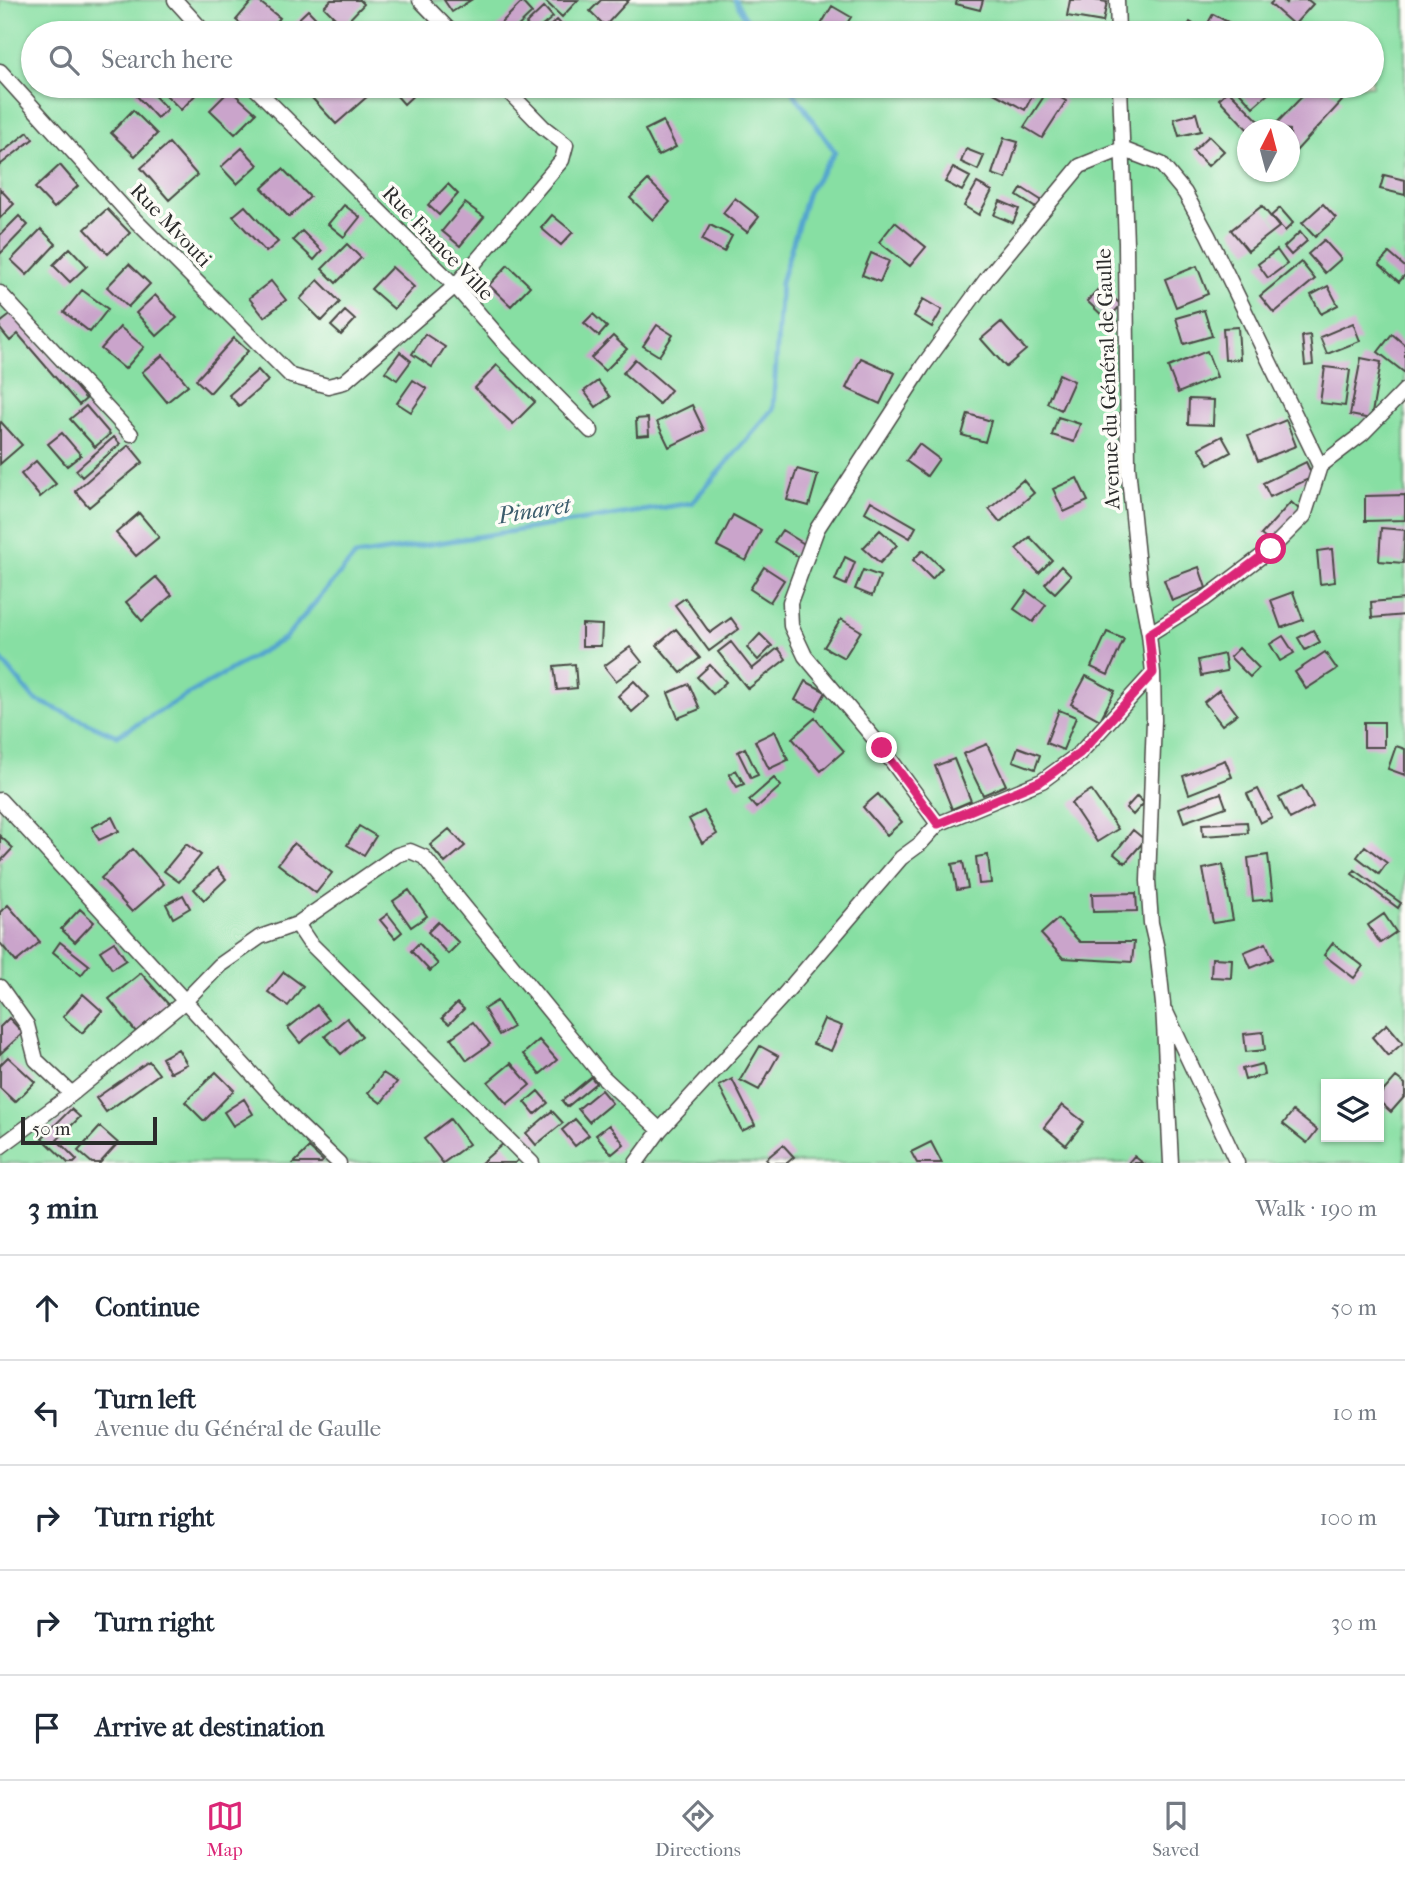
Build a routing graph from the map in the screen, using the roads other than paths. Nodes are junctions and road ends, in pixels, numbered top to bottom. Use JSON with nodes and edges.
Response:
{"nodes":[{"id":1,"x":175,"y":0,"type":"edge"},
{"id":2,"x":421,"y":0,"type":"edge"},
{"id":3,"x":1117,"y":0,"type":"edge"},
{"id":4,"x":194,"y":21,"type":"edge"},
{"id":5,"x":441,"y":21,"type":"edge"},
{"id":6,"x":1118,"y":21,"type":"edge"},
{"id":7,"x":0,"y":71,"type":"edge"},
{"id":8,"x":21,"y":94,"type":"edge"},
{"id":9,"x":24,"y":98,"type":"edge"},
{"id":10,"x":265,"y":98,"type":"edge"},
{"id":11,"x":514,"y":98,"type":"edge"},
{"id":12,"x":1120,"y":98,"type":"edge"},
{"id":13,"x":1122,"y":149,"type":"junction"},
{"id":14,"x":454,"y":286,"type":"junction"},
{"id":15,"x":0,"y":293,"type":"edge"},
{"id":16,"x":1405,"y":390,"type":"edge"},
{"id":17,"x":592,"y":431,"type":"dead end"},
{"id":18,"x":131,"y":434,"type":"dead end"},
{"id":19,"x":1320,"y":466,"type":"junction"},
{"id":20,"x":1149,"y":634,"type":"junction"},
{"id":21,"x":1153,"y":673,"type":"junction"},
{"id":22,"x":0,"y":800,"type":"edge"},
{"id":23,"x":938,"y":824,"type":"junction"},
{"id":24,"x":297,"y":924,"type":"junction"},
{"id":25,"x":0,"y":987,"type":"edge"},
{"id":26,"x":185,"y":1001,"type":"junction"},
{"id":27,"x":1163,"y":1004,"type":"junction"},
{"id":28,"x":72,"y":1094,"type":"junction"},
{"id":29,"x":660,"y":1130,"type":"junction"},
{"id":30,"x":0,"y":1147,"type":"edge"},
{"id":31,"x":339,"y":1163,"type":"edge"},
{"id":32,"x":532,"y":1163,"type":"edge"},
{"id":33,"x":636,"y":1163,"type":"edge"},
{"id":34,"x":1171,"y":1163,"type":"edge"},
{"id":35,"x":1237,"y":1163,"type":"edge"}],
"edges":[{"from":1,"to":4,"type":"street"},
{"from":2,"to":5,"type":"street"},
{"from":3,"to":6,"type":"street"},
{"from":7,"to":8,"type":"street","name":"Rue Mvouti"},
{"from":9,"to":14,"type":"street","name":"Rue Mvouti"},
{"from":10,"to":14,"type":"street","name":"Rue France Ville"},
{"from":11,"to":14,"type":"street"},
{"from":12,"to":13,"type":"street","name":"Avenue du Général de Gaulle"},
{"from":13,"to":19,"type":"street"},
{"from":13,"to":20,"type":"street","name":"Avenue du Général de Gaulle"},
{"from":13,"to":23,"type":"street"},
{"from":14,"to":17,"type":"street","name":"Rue France Ville"},
{"from":15,"to":18,"type":"street"},
{"from":16,"to":19,"type":"street"},
{"from":19,"to":20,"type":"street"},
{"from":20,"to":21,"type":"street","name":"Avenue du Général de Gaulle"},
{"from":21,"to":23,"type":"street"},
{"from":21,"to":27,"type":"street","name":"Avenue du Général de Gaulle"},
{"from":22,"to":26,"type":"street"},
{"from":23,"to":29,"type":"street"},
{"from":24,"to":26,"type":"street"},
{"from":24,"to":29,"type":"street"},
{"from":24,"to":32,"type":"street"},
{"from":25,"to":28,"type":"street"},
{"from":26,"to":28,"type":"street"},
{"from":26,"to":31,"type":"street"},
{"from":27,"to":34,"type":"street","name":"Avenue du Général de Gaulle"},
{"from":27,"to":35,"type":"street"},
{"from":28,"to":30,"type":"street"},
{"from":29,"to":33,"type":"street"}]}
